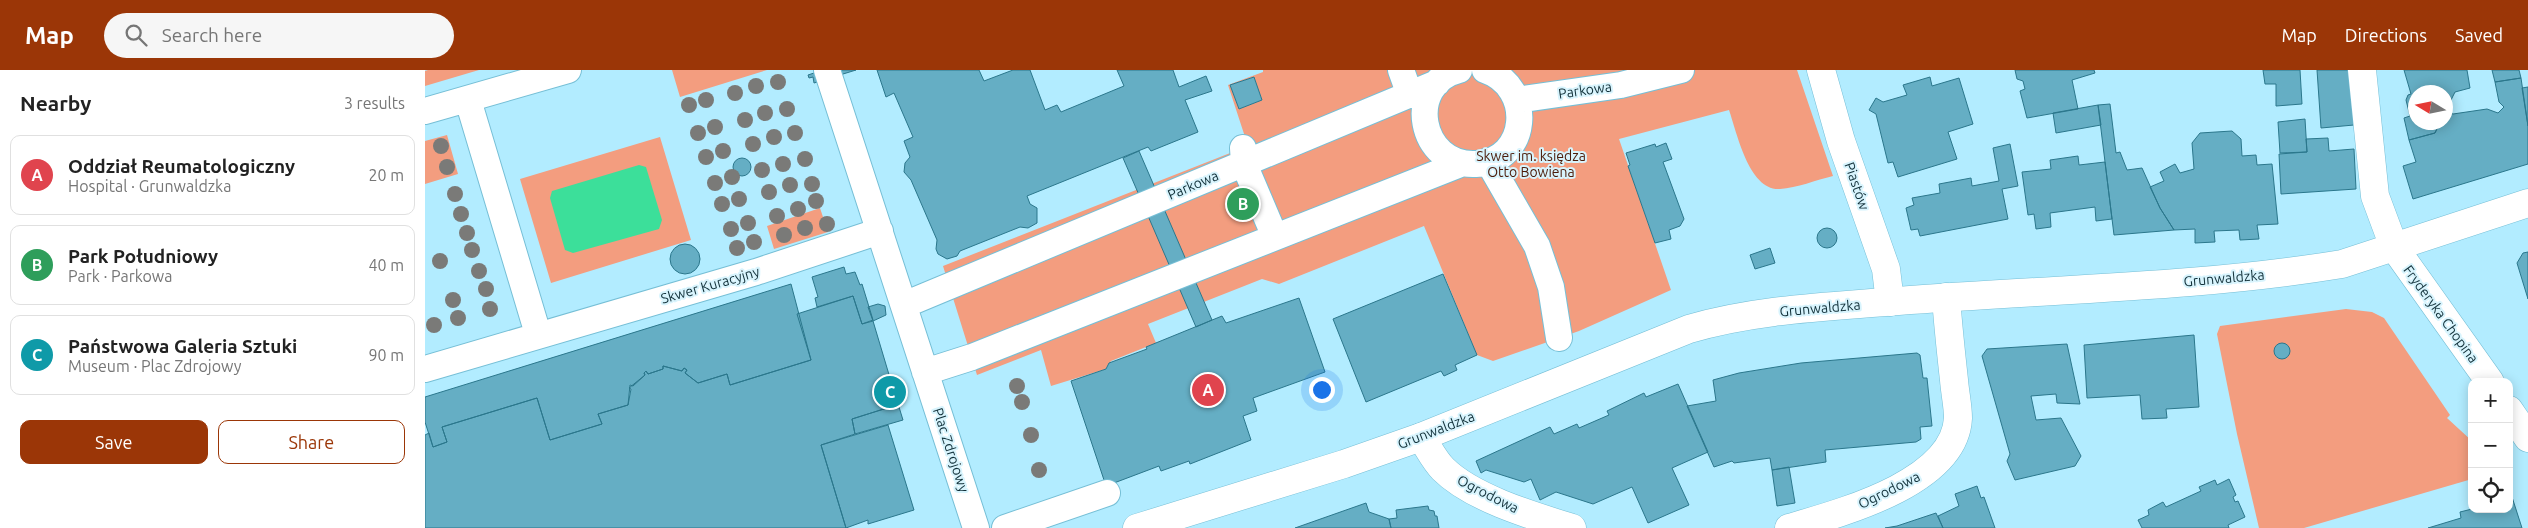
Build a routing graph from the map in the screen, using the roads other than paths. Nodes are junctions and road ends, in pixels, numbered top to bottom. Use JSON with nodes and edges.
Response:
{"nodes":[{"id":1,"x":827,"y":70,"type":"edge"},
{"id":2,"x":1401,"y":70,"type":"edge"},
{"id":3,"x":1485,"y":70,"type":"edge"},
{"id":4,"x":1681,"y":70,"type":"edge"},
{"id":5,"x":1821,"y":70,"type":"edge"},
{"id":6,"x":2363,"y":70,"type":"edge"},
{"id":7,"x":561,"y":71,"type":"edge"},
{"id":8,"x":1446,"y":75,"type":"edge"},
{"id":9,"x":1410,"y":95,"type":"junction"},
{"id":10,"x":468,"y":100,"type":"junction"},
{"id":11,"x":1517,"y":100,"type":"junction"},
{"id":12,"x":425,"y":111,"type":"edge"},
{"id":13,"x":1244,"y":156,"type":"junction"},
{"id":14,"x":1476,"y":162,"type":"junction"},
{"id":15,"x":2528,"y":203,"type":"edge"},
{"id":16,"x":880,"y":231,"type":"junction"},
{"id":17,"x":1275,"y":237,"type":"junction"},
{"id":18,"x":2394,"y":247,"type":"junction"},
{"id":19,"x":900,"y":294,"type":"junction"},
{"id":20,"x":1945,"y":297,"type":"junction"},
{"id":21,"x":1890,"y":302,"type":"junction"},
{"id":22,"x":538,"y":334,"type":"junction"},
{"id":23,"x":1559,"y":338,"type":"dead end"},
{"id":24,"x":425,"y":369,"type":"edge"},
{"id":25,"x":925,"y":372,"type":"junction"},
{"id":26,"x":2486,"y":378,"type":"edge"},
{"id":27,"x":2513,"y":416,"type":"edge"},
{"id":28,"x":1421,"y":437,"type":"junction"},
{"id":29,"x":2528,"y":438,"type":"edge"},
{"id":30,"x":1107,"y":492,"type":"dead end"},
{"id":31,"x":976,"y":528,"type":"edge"},
{"id":32,"x":1005,"y":528,"type":"edge"},
{"id":33,"x":1137,"y":528,"type":"edge"},
{"id":34,"x":1573,"y":528,"type":"edge"},
{"id":35,"x":1789,"y":528,"type":"edge"}],
"edges":[{"from":1,"to":16,"type":"street"},
{"from":2,"to":9,"type":"street"},
{"from":3,"to":11,"type":"street"},
{"from":4,"to":11,"type":"street","name":"Parkowa"},
{"from":5,"to":21,"type":"street","name":"Piastów"},
{"from":6,"to":18,"type":"street","name":"Fryderyka Chopina"},
{"from":7,"to":10,"type":"street"},
{"from":8,"to":9,"type":"street","name":"Parkowa"},
{"from":8,"to":14,"type":"street","name":"Parkowa"},
{"from":9,"to":13,"type":"street","name":"Parkowa"},
{"from":10,"to":12,"type":"street"},
{"from":10,"to":22,"type":"street"},
{"from":11,"to":14,"type":"street"},
{"from":13,"to":17,"type":"street"},
{"from":13,"to":19,"type":"street","name":"Parkowa"},
{"from":14,"to":17,"type":"street"},
{"from":14,"to":23,"type":"street"},
{"from":15,"to":18,"type":"street","name":"Grunwaldzka"},
{"from":16,"to":19,"type":"street"},
{"from":16,"to":22,"type":"street","name":"Skwer Kuracyjny"},
{"from":17,"to":25,"type":"street"},
{"from":18,"to":20,"type":"street","name":"Grunwaldzka"},
{"from":18,"to":26,"type":"street","name":"Fryderyka Chopina"},
{"from":19,"to":25,"type":"street","name":"Plac Zdrojowy"},
{"from":20,"to":21,"type":"street","name":"Grunwaldzka"},
{"from":20,"to":35,"type":"street","name":"Ogrodowa"},
{"from":21,"to":28,"type":"street","name":"Grunwaldzka"},
{"from":22,"to":24,"type":"street","name":"Skwer Kuracyjny"},
{"from":25,"to":31,"type":"street","name":"Plac Zdrojowy"},
{"from":27,"to":29,"type":"street"},
{"from":28,"to":33,"type":"street","name":"Grunwaldzka"},
{"from":28,"to":34,"type":"street","name":"Ogrodowa"},
{"from":30,"to":32,"type":"street"}]}
